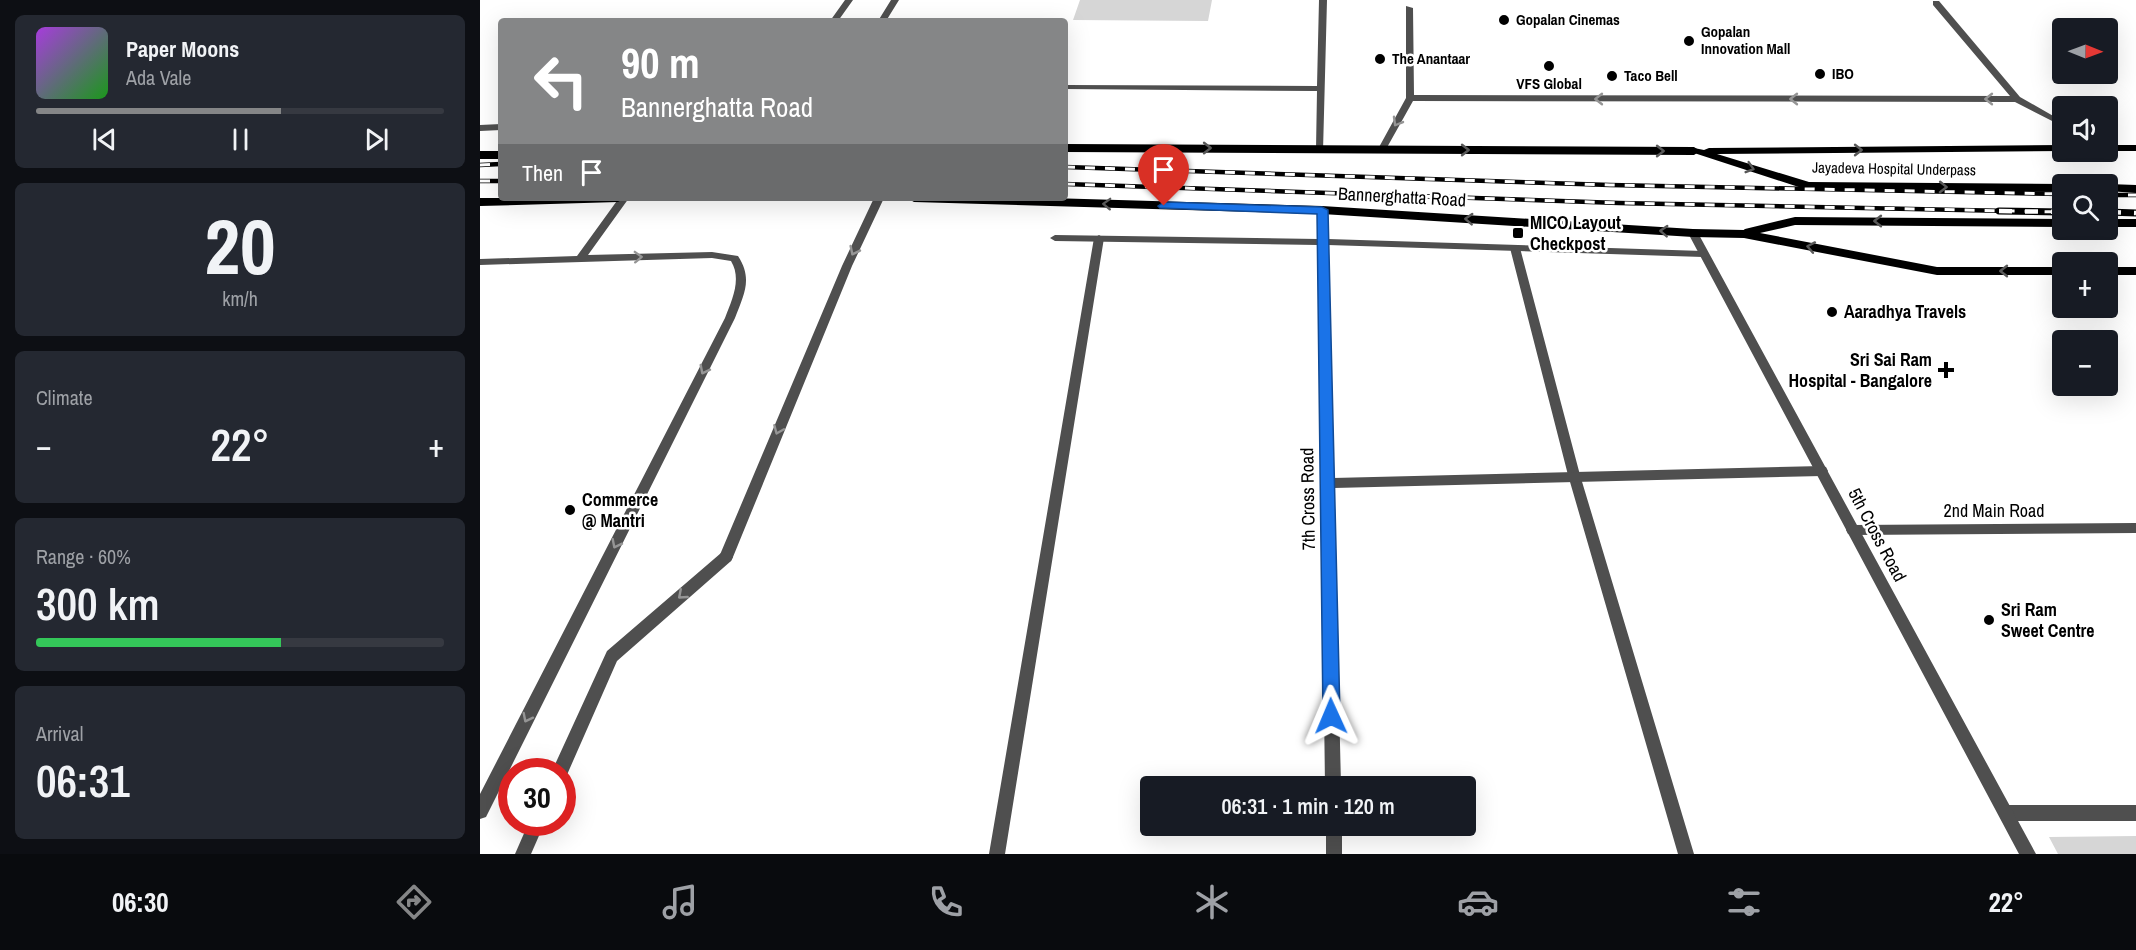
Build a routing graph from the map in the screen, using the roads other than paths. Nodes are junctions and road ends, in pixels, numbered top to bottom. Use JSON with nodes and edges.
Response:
{"nodes":[{"id":1,"x":849,"y":0,"type":"edge"},
{"id":2,"x":896,"y":0,"type":"edge"},
{"id":3,"x":1323,"y":0,"type":"edge"},
{"id":4,"x":1936,"y":3,"type":"dead end"},
{"id":5,"x":1409,"y":8,"type":"dead end"},
{"id":6,"x":836,"y":18,"type":"edge"},
{"id":7,"x":884,"y":18,"type":"edge"},
{"id":8,"x":1068,"y":87,"type":"edge"},
{"id":9,"x":1321,"y":89,"type":"junction"},
{"id":10,"x":1410,"y":98,"type":"junction"},
{"id":11,"x":2017,"y":99,"type":"junction"},
{"id":12,"x":2052,"y":118,"type":"edge"},
{"id":13,"x":498,"y":127,"type":"edge"},
{"id":14,"x":480,"y":128,"type":"edge"},
{"id":15,"x":1068,"y":148,"type":"edge"},
{"id":16,"x":2052,"y":148,"type":"edge"},
{"id":17,"x":2118,"y":148,"type":"edge"},
{"id":18,"x":2136,"y":148,"type":"edge"},
{"id":19,"x":1320,"y":149,"type":"junction"},
{"id":20,"x":1382,"y":149,"type":"junction"},
{"id":21,"x":1694,"y":151,"type":"junction"},
{"id":22,"x":480,"y":155,"type":"edge"},
{"id":23,"x":498,"y":155,"type":"edge"},
{"id":24,"x":2052,"y":188,"type":"edge"},
{"id":25,"x":2118,"y":188,"type":"edge"},
{"id":26,"x":2136,"y":189,"type":"edge"},
{"id":27,"x":480,"y":201,"type":"edge"},
{"id":28,"x":498,"y":201,"type":"edge"},
{"id":29,"x":622,"y":201,"type":"edge"},
{"id":30,"x":878,"y":201,"type":"edge"},
{"id":31,"x":1016,"y":201,"type":"edge"},
{"id":32,"x":1322,"y":210,"type":"junction"},
{"id":33,"x":2052,"y":223,"type":"edge"},
{"id":34,"x":2118,"y":223,"type":"edge"},
{"id":35,"x":2136,"y":224,"type":"edge"},
{"id":36,"x":1694,"y":233,"type":"junction"},
{"id":37,"x":1744,"y":234,"type":"junction"},
{"id":38,"x":1056,"y":238,"type":"dead end"},
{"id":39,"x":1099,"y":238,"type":"junction"},
{"id":40,"x":1323,"y":242,"type":"junction"},
{"id":41,"x":1515,"y":248,"type":"junction"},
{"id":42,"x":1703,"y":254,"type":"junction"},
{"id":43,"x":580,"y":259,"type":"junction"},
{"id":44,"x":480,"y":262,"type":"edge"},
{"id":45,"x":2052,"y":271,"type":"edge"},
{"id":46,"x":2118,"y":271,"type":"edge"},
{"id":47,"x":2136,"y":272,"type":"edge"},
{"id":48,"x":1822,"y":471,"type":"junction"},
{"id":49,"x":1574,"y":475,"type":"junction"},
{"id":50,"x":1327,"y":483,"type":"junction"},
{"id":51,"x":2136,"y":528,"type":"edge"},
{"id":52,"x":1853,"y":530,"type":"junction"},
{"id":53,"x":566,"y":758,"type":"edge"},
{"id":54,"x":1333,"y":776,"type":"edge"},
{"id":55,"x":485,"y":792,"type":"edge"},
{"id":56,"x":480,"y":811,"type":"edge"},
{"id":57,"x":2008,"y":813,"type":"junction"},
{"id":58,"x":2136,"y":813,"type":"edge"},
{"id":59,"x":531,"y":836,"type":"edge"},
{"id":60,"x":1334,"y":836,"type":"edge"},
{"id":61,"x":523,"y":854,"type":"edge"},
{"id":62,"x":997,"y":854,"type":"edge"},
{"id":63,"x":1334,"y":854,"type":"edge"},
{"id":64,"x":1686,"y":854,"type":"edge"},
{"id":65,"x":2028,"y":854,"type":"edge"}],
"edges":[{"from":1,"to":6,"type":"street"},
{"from":2,"to":7,"type":"street"},
{"from":3,"to":9,"type":"street"},
{"from":4,"to":11,"type":"street"},
{"from":5,"to":10,"type":"street"},
{"from":8,"to":9,"type":"street"},
{"from":9,"to":19,"type":"street"},
{"from":11,"to":10,"type":"street","one_way":true},
{"from":10,"to":20,"type":"street","one_way":true},
{"from":11,"to":12,"type":"street"},
{"from":13,"to":14,"type":"street"},
{"from":15,"to":19,"type":"highway","one_way":true},
{"from":21,"to":16,"type":"main road","one_way":true},
{"from":17,"to":18,"type":"main road"},
{"from":19,"to":20,"type":"highway"},
{"from":20,"to":21,"type":"highway","one_way":true},
{"from":21,"to":24,"type":"main road","name":"Jayadeva Hospital Underpass","one_way":true},
{"from":22,"to":23,"type":"highway"},
{"from":25,"to":26,"type":"main road"},
{"from":27,"to":28,"type":"highway"},
{"from":29,"to":43,"type":"street"},
{"from":30,"to":53,"type":"street","one_way":true},
{"from":32,"to":31,"type":"highway","name":"Bannerghatta Road","one_way":true},
{"from":36,"to":32,"type":"highway","name":"Bannerghatta Road","one_way":true},
{"from":32,"to":40,"type":"street","name":"7th Cross Road"},
{"from":33,"to":37,"type":"main road","one_way":true},
{"from":34,"to":35,"type":"main road"},
{"from":36,"to":37,"type":"highway","name":"Bannerghatta Road"},
{"from":36,"to":42,"type":"street","name":"5th Cross Road"},
{"from":45,"to":37,"type":"main road","one_way":true},
{"from":38,"to":39,"type":"street"},
{"from":39,"to":40,"type":"street"},
{"from":39,"to":62,"type":"street"},
{"from":40,"to":41,"type":"street"},
{"from":40,"to":50,"type":"street","name":"7th Cross Road"},
{"from":41,"to":42,"type":"street"},
{"from":41,"to":49,"type":"street"},
{"from":42,"to":48,"type":"street","name":"5th Cross Road"},
{"from":43,"to":44,"type":"street"},
{"from":43,"to":55,"type":"street","one_way":true},
{"from":46,"to":47,"type":"main road"},
{"from":48,"to":49,"type":"street"},
{"from":48,"to":52,"type":"street","name":"5th Cross Road"},
{"from":49,"to":50,"type":"street"},
{"from":49,"to":64,"type":"street"},
{"from":50,"to":54,"type":"street","name":"7th Cross Road"},
{"from":51,"to":52,"type":"street","name":"2nd Main Road"},
{"from":52,"to":57,"type":"street","name":"5th Cross Road"},
{"from":55,"to":56,"type":"street"},
{"from":57,"to":58,"type":"street"},
{"from":57,"to":65,"type":"street","name":"5th Cross Road"},
{"from":59,"to":61,"type":"street"},
{"from":60,"to":63,"type":"street"}]}
